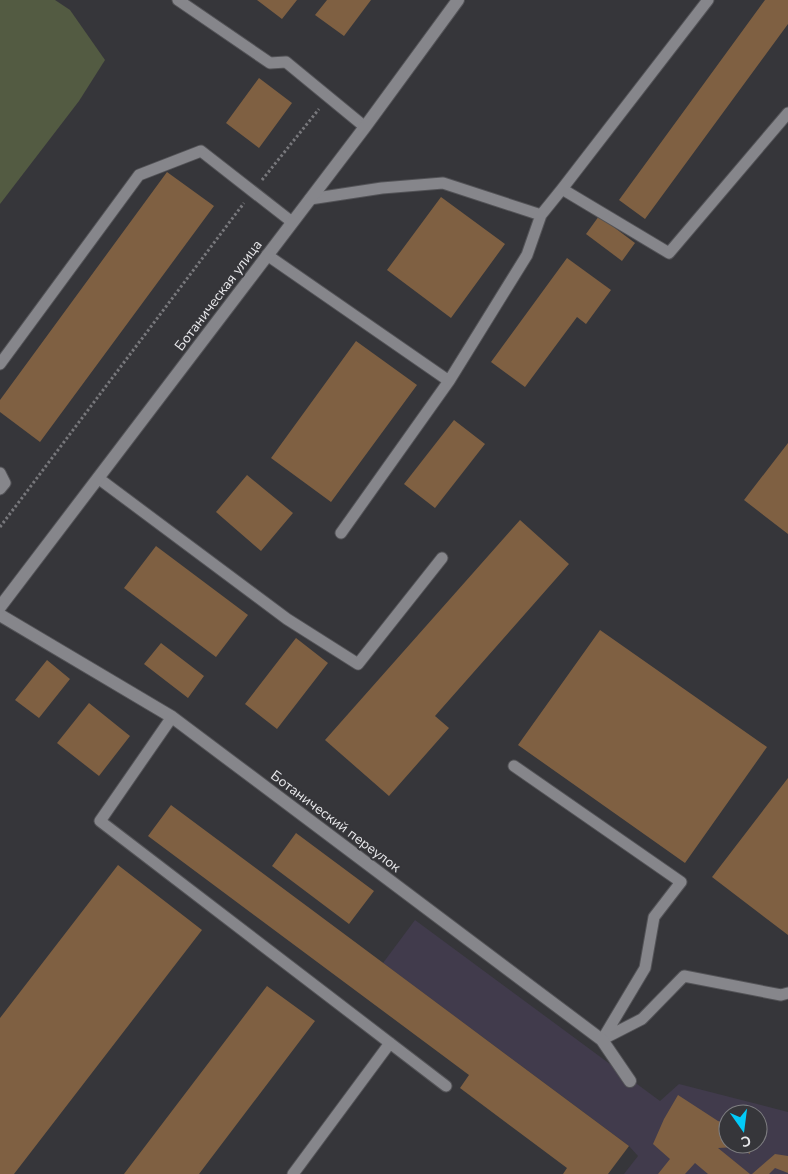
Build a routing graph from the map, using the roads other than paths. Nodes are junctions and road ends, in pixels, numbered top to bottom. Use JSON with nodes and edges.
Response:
{"nodes":[{"id":1,"x":178,"y":0,"type":"edge"},
{"id":2,"x":458,"y":0,"type":"edge"},
{"id":3,"x":708,"y":0,"type":"edge"},
{"id":4,"x":788,"y":113,"type":"edge"},
{"id":5,"x":365,"y":127,"type":"junction"},
{"id":6,"x":562,"y":189,"type":"junction"},
{"id":7,"x":310,"y":199,"type":"junction"},
{"id":8,"x":541,"y":215,"type":"junction"},
{"id":9,"x":292,"y":222,"type":"junction"},
{"id":10,"x":267,"y":256,"type":"junction"},
{"id":11,"x":0,"y":364,"type":"edge"},
{"id":12,"x":449,"y":381,"type":"junction"},
{"id":13,"x":0,"y":473,"type":"edge"},
{"id":14,"x":98,"y":478,"type":"junction"},
{"id":15,"x":0,"y":489,"type":"edge"},
{"id":16,"x":341,"y":532,"type":"dead end"},
{"id":17,"x":442,"y":558,"type":"dead end"},
{"id":18,"x":0,"y":608,"type":"edge"},
{"id":19,"x":0,"y":615,"type":"edge"},
{"id":20,"x":172,"y":717,"type":"junction"},
{"id":21,"x":514,"y":766,"type":"dead end"},
{"id":22,"x":788,"y":993,"type":"edge"},
{"id":23,"x":602,"y":1040,"type":"junction"},
{"id":24,"x":390,"y":1043,"type":"junction"},
{"id":25,"x":630,"y":1081,"type":"dead end"},
{"id":26,"x":446,"y":1086,"type":"dead end"},
{"id":27,"x":293,"y":1174,"type":"edge"}],
"edges":[{"from":1,"to":5,"type":"lane"},
{"from":2,"to":5,"type":"street","name":"Ботаническая улица"},
{"from":3,"to":6,"type":"lane"},
{"from":4,"to":6,"type":"lane"},
{"from":5,"to":7,"type":"street","name":"Ботаническая улица"},
{"from":6,"to":8,"type":"lane"},
{"from":7,"to":8,"type":"lane"},
{"from":7,"to":9,"type":"street","name":"Ботаническая улица"},
{"from":8,"to":12,"type":"lane"},
{"from":9,"to":10,"type":"street","name":"Ботаническая улица"},
{"from":9,"to":11,"type":"lane"},
{"from":10,"to":12,"type":"lane"},
{"from":10,"to":14,"type":"street","name":"Ботаническая улица"},
{"from":12,"to":16,"type":"lane"},
{"from":13,"to":15,"type":"lane"},
{"from":14,"to":17,"type":"lane"},
{"from":14,"to":18,"type":"street","name":"Ботаническая улица"},
{"from":19,"to":20,"type":"street","name":"Ботанический переулок"},
{"from":20,"to":23,"type":"street","name":"Ботанический переулок"},
{"from":20,"to":24,"type":"lane"},
{"from":21,"to":23,"type":"lane"},
{"from":22,"to":23,"type":"lane"},
{"from":23,"to":25,"type":"street","name":"Ботанический переулок"},
{"from":24,"to":26,"type":"lane"},
{"from":24,"to":27,"type":"lane"}]}
